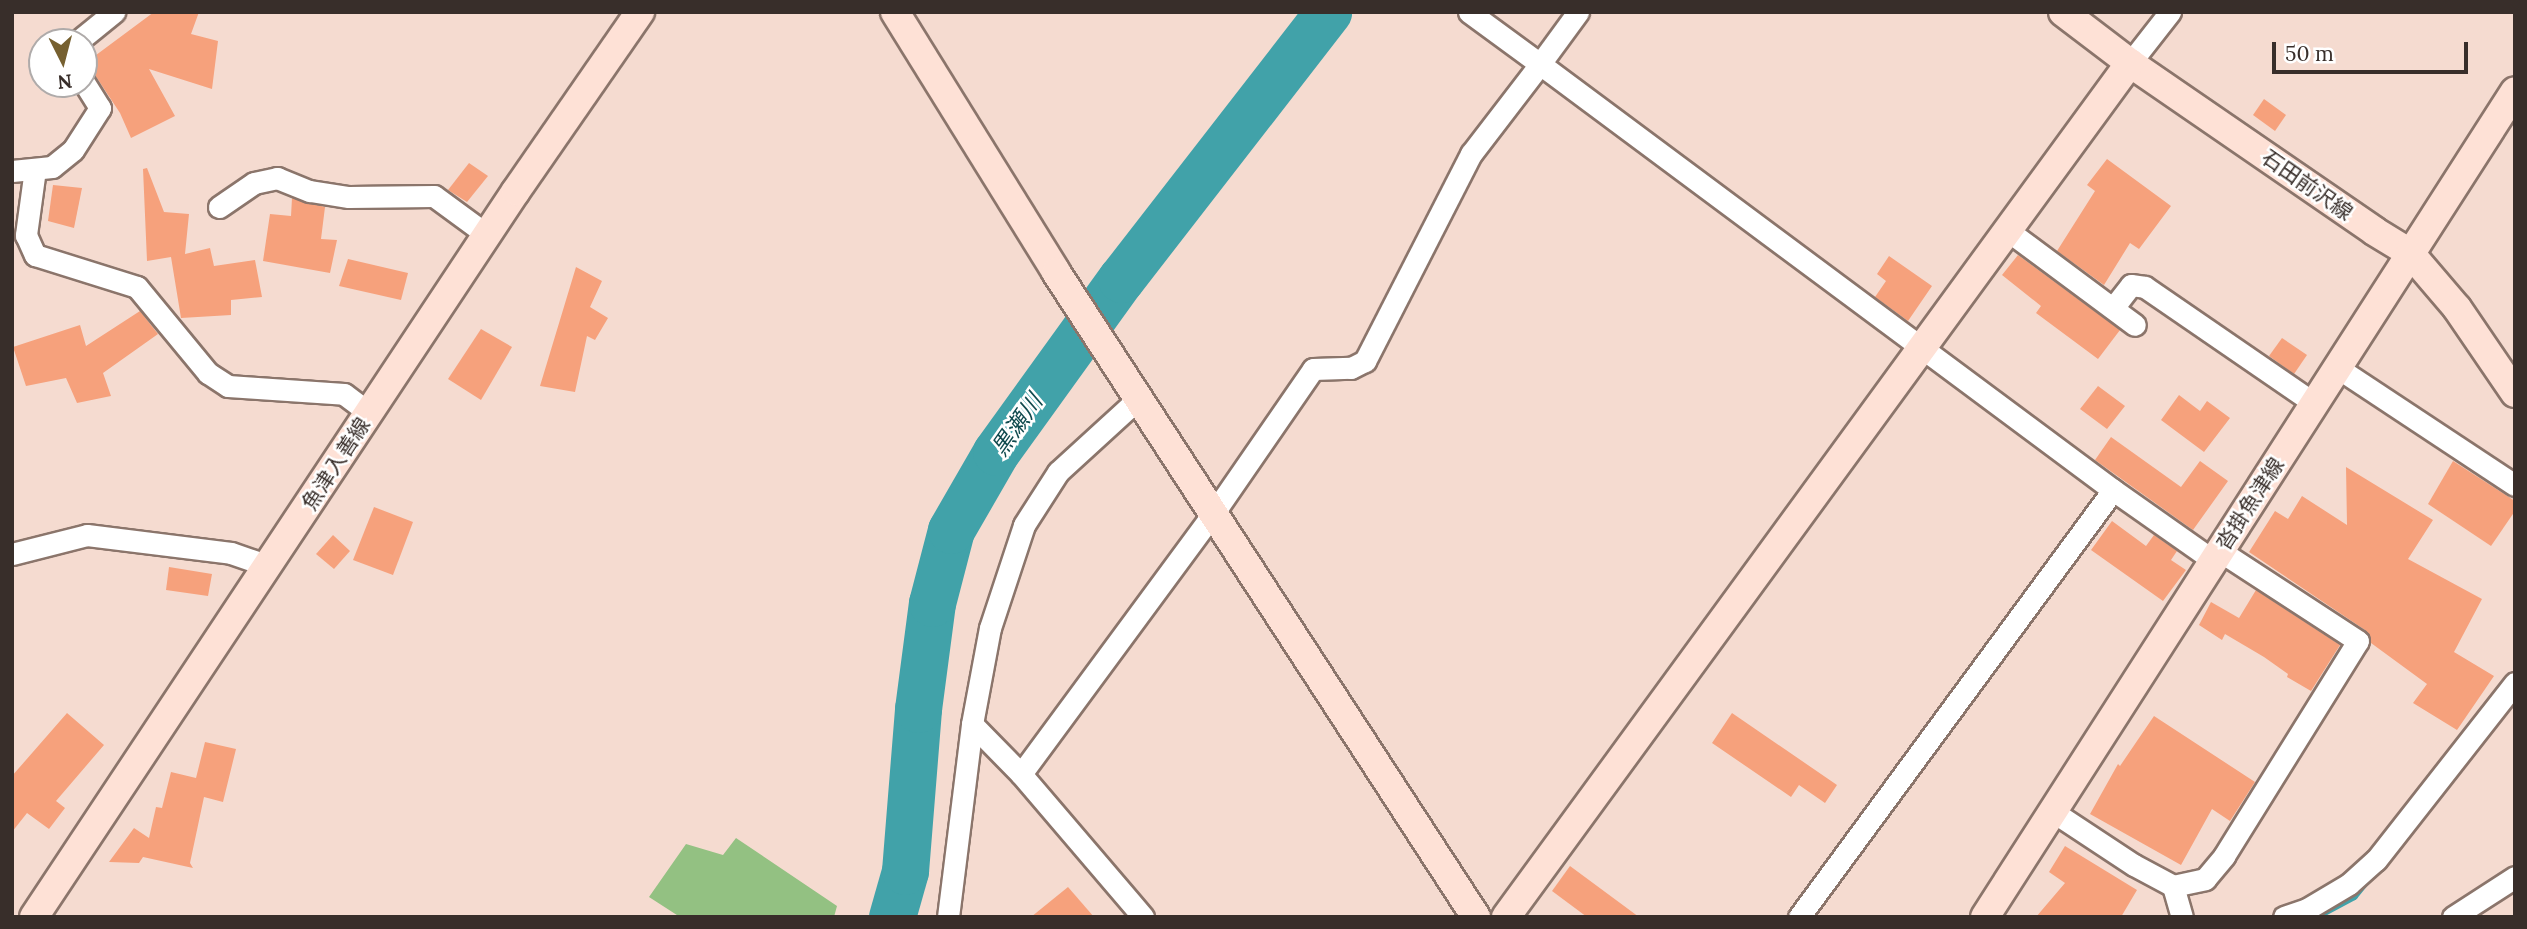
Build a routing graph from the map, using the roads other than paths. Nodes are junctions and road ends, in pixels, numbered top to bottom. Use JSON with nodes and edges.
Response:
{"nodes":[{"id":1,"x":114,"y":12,"type":"edge"},
{"id":2,"x":640,"y":12,"type":"edge"},
{"id":3,"x":895,"y":12,"type":"edge"},
{"id":4,"x":1469,"y":12,"type":"edge"},
{"id":5,"x":1578,"y":12,"type":"edge"},
{"id":6,"x":2063,"y":12,"type":"edge"},
{"id":7,"x":2170,"y":12,"type":"edge"},
{"id":8,"x":94,"y":28,"type":"edge"},
{"id":9,"x":2130,"y":63,"type":"junction"},
{"id":10,"x":1540,"y":64,"type":"junction"},
{"id":11,"x":2515,"y":91,"type":"edge"},
{"id":12,"x":94,"y":98,"type":"edge"},
{"id":13,"x":35,"y":169,"type":"junction"},
{"id":14,"x":12,"y":171,"type":"edge"},
{"id":15,"x":219,"y":207,"type":"dead end"},
{"id":16,"x":2007,"y":230,"type":"junction"},
{"id":17,"x":487,"y":235,"type":"junction"},
{"id":18,"x":2410,"y":253,"type":"junction"},
{"id":19,"x":2113,"y":308,"type":"junction"},
{"id":20,"x":2135,"y":324,"type":"dead end"},
{"id":21,"x":1920,"y":348,"type":"junction"},
{"id":22,"x":2338,"y":368,"type":"junction"},
{"id":23,"x":2515,"y":393,"type":"edge"},
{"id":24,"x":1139,"y":398,"type":"junction"},
{"id":25,"x":2315,"y":404,"type":"junction"},
{"id":26,"x":369,"y":413,"type":"junction"},
{"id":27,"x":2515,"y":485,"type":"edge"},
{"id":28,"x":2113,"y":490,"type":"junction"},
{"id":29,"x":1213,"y":514,"type":"junction"},
{"id":30,"x":12,"y":554,"type":"edge"},
{"id":31,"x":2217,"y":556,"type":"junction"},
{"id":32,"x":269,"y":566,"type":"junction"},
{"id":33,"x":2515,"y":683,"type":"edge"},
{"id":34,"x":972,"y":724,"type":"junction"},
{"id":35,"x":1021,"y":774,"type":"junction"},
{"id":36,"x":2052,"y":811,"type":"junction"},
{"id":37,"x":2515,"y":877,"type":"edge"},
{"id":38,"x":2173,"y":886,"type":"junction"},
{"id":39,"x":34,"y":917,"type":"edge"},
{"id":40,"x":948,"y":917,"type":"edge"},
{"id":41,"x":1143,"y":917,"type":"edge"},
{"id":42,"x":1476,"y":917,"type":"edge"},
{"id":43,"x":1506,"y":917,"type":"edge"},
{"id":44,"x":1799,"y":917,"type":"edge"},
{"id":45,"x":1985,"y":917,"type":"edge"},
{"id":46,"x":2182,"y":917,"type":"edge"},
{"id":47,"x":2284,"y":917,"type":"edge"},
{"id":48,"x":2453,"y":917,"type":"edge"}],
"edges":[{"from":1,"to":8,"type":"street"},
{"from":2,"to":17,"type":"main road","name":"魚津入善線"},
{"from":3,"to":24,"type":"main road"},
{"from":4,"to":10,"type":"street"},
{"from":5,"to":10,"type":"street"},
{"from":6,"to":9,"type":"main road","name":"石田前沢線"},
{"from":7,"to":9,"type":"street"},
{"from":9,"to":16,"type":"main road"},
{"from":9,"to":18,"type":"main road","name":"石田前沢線"},
{"from":10,"to":21,"type":"street"},
{"from":10,"to":29,"type":"street"},
{"from":11,"to":18,"type":"main road","name":"沓掛魚津線"},
{"from":12,"to":13,"type":"street"},
{"from":13,"to":14,"type":"street"},
{"from":13,"to":26,"type":"street"},
{"from":15,"to":17,"type":"street"},
{"from":16,"to":19,"type":"street"},
{"from":16,"to":21,"type":"main road"},
{"from":17,"to":26,"type":"main road","name":"魚津入善線"},
{"from":18,"to":22,"type":"main road","name":"沓掛魚津線"},
{"from":18,"to":23,"type":"main road","name":"石田前沢線"},
{"from":19,"to":20,"type":"street"},
{"from":19,"to":25,"type":"street"},
{"from":21,"to":28,"type":"street"},
{"from":21,"to":43,"type":"main road"},
{"from":22,"to":25,"type":"main road","name":"沓掛魚津線"},
{"from":22,"to":27,"type":"street"},
{"from":24,"to":29,"type":"main road"},
{"from":24,"to":34,"type":"street"},
{"from":25,"to":31,"type":"main road","name":"沓掛魚津線"},
{"from":26,"to":32,"type":"main road","name":"魚津入善線"},
{"from":28,"to":31,"type":"street"},
{"from":28,"to":44,"type":"street"},
{"from":29,"to":35,"type":"street"},
{"from":29,"to":42,"type":"main road"},
{"from":30,"to":32,"type":"street"},
{"from":31,"to":36,"type":"main road","name":"沓掛魚津線"},
{"from":31,"to":38,"type":"street"},
{"from":32,"to":39,"type":"main road","name":"魚津入善線"},
{"from":33,"to":47,"type":"street"},
{"from":34,"to":35,"type":"street"},
{"from":34,"to":40,"type":"street"},
{"from":35,"to":41,"type":"street"},
{"from":36,"to":38,"type":"street"},
{"from":36,"to":45,"type":"main road","name":"沓掛魚津線"},
{"from":37,"to":48,"type":"street"},
{"from":38,"to":46,"type":"street"}]}
